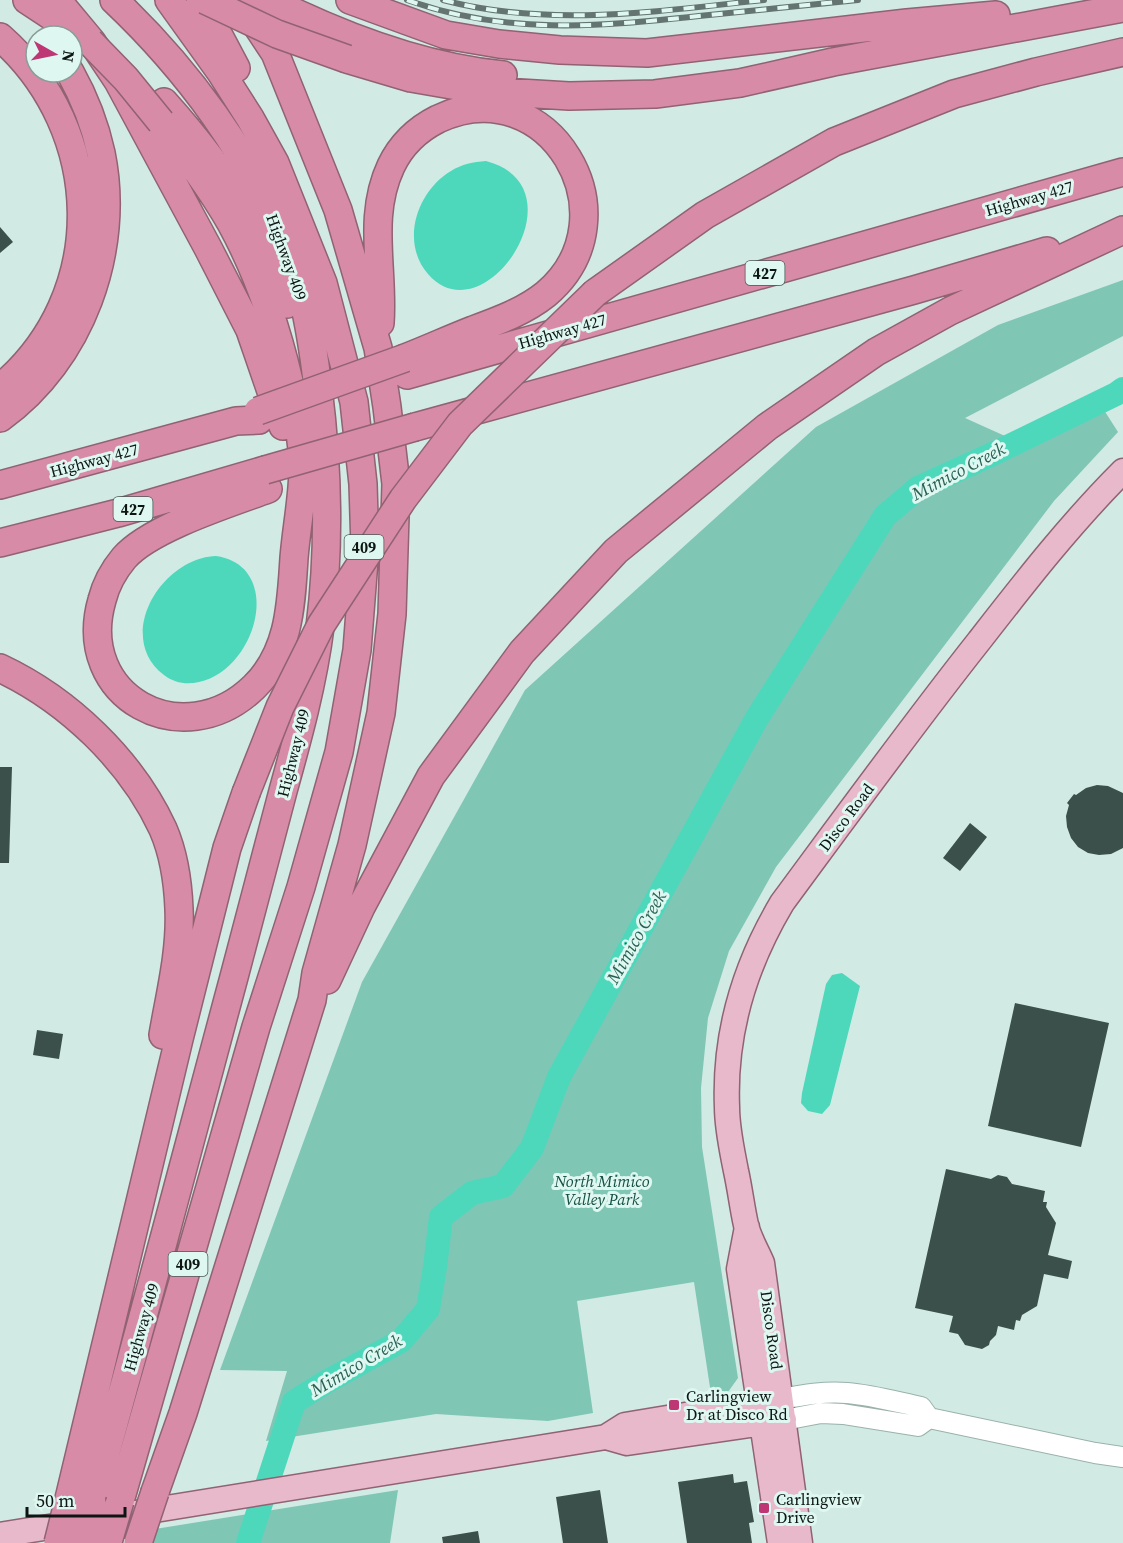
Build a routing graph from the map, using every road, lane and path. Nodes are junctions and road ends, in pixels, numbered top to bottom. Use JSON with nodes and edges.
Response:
{"nodes":[{"id":1,"x":27,"y":0,"type":"edge"},
{"id":2,"x":57,"y":0,"type":"edge"},
{"id":3,"x":114,"y":0,"type":"edge"},
{"id":4,"x":169,"y":0,"type":"edge"},
{"id":5,"x":201,"y":0,"type":"edge"},
{"id":6,"x":205,"y":0,"type":"edge"},
{"id":7,"x":240,"y":0,"type":"edge"},
{"id":8,"x":268,"y":0,"type":"edge"},
{"id":9,"x":350,"y":0,"type":"edge"},
{"id":10,"x":1123,"y":6,"type":"edge"},
{"id":11,"x":42,"y":24,"type":"edge"},
{"id":12,"x":0,"y":37,"type":"edge"},
{"id":13,"x":1123,"y":52,"type":"edge"},
{"id":14,"x":833,"y":62,"type":"junction"},
{"id":15,"x":76,"y":84,"type":"edge"},
{"id":16,"x":163,"y":112,"type":"junction"},
{"id":17,"x":1123,"y":172,"type":"edge"},
{"id":18,"x":295,"y":210,"type":"junction"},
{"id":19,"x":1123,"y":229,"type":"edge"},
{"id":20,"x":378,"y":348,"type":"junction"},
{"id":21,"x":406,"y":366,"type":"junction"},
{"id":22,"x":0,"y":388,"type":"edge"},
{"id":23,"x":0,"y":418,"type":"edge"},
{"id":24,"x":323,"y":427,"type":"junction"},
{"id":25,"x":1123,"y":471,"type":"edge"},
{"id":26,"x":267,"y":480,"type":"junction"},
{"id":27,"x":0,"y":485,"type":"edge"},
{"id":28,"x":297,"y":526,"type":"junction"},
{"id":29,"x":0,"y":543,"type":"edge"},
{"id":30,"x":0,"y":668,"type":"edge"},
{"id":31,"x":312,"y":1000,"type":"junction"},
{"id":32,"x":117,"y":1298,"type":"junction"},
{"id":33,"x":771,"y":1412,"type":"junction"},
{"id":34,"x":1123,"y":1457,"type":"edge"},
{"id":35,"x":80,"y":1503,"type":"junction"},
{"id":36,"x":0,"y":1535,"type":"edge"},
{"id":37,"x":58,"y":1543,"type":"edge"},
{"id":38,"x":82,"y":1543,"type":"edge"},
{"id":39,"x":108,"y":1543,"type":"edge"},
{"id":40,"x":138,"y":1543,"type":"edge"},
{"id":41,"x":780,"y":1543,"type":"edge"},
{"id":42,"x":800,"y":1543,"type":"edge"}],
"edges":[{"from":1,"to":11,"type":"highway"},
{"from":1,"to":16,"type":"highway","bridge":true},
{"from":2,"to":28,"type":"highway"},
{"from":3,"to":24,"type":"highway","name":"Highway 409"},
{"from":4,"to":18,"type":"highway","name":"Highway 409"},
{"from":5,"to":18,"type":"highway"},
{"from":6,"to":14,"type":"highway","bridge":true},
{"from":7,"to":20,"type":"highway"},
{"from":8,"to":14,"type":"highway"},
{"from":9,"to":10,"type":"highway"},
{"from":10,"to":14,"type":"highway"},
{"from":12,"to":22,"type":"highway"},
{"from":13,"to":32,"type":"highway","bridge":true},
{"from":15,"to":23,"type":"highway"},
{"from":16,"to":24,"type":"highway"},
{"from":16,"to":28,"type":"highway"},
{"from":17,"to":21,"type":"highway","name":"Highway 427","number":"427"},
{"from":18,"to":39,"type":"highway","name":"Highway 409","number":"409","bridge":true},
{"from":19,"to":26,"type":"highway","number":"427","bridge":true},
{"from":19,"to":31,"type":"highway"},
{"from":20,"to":21,"type":"highway"},
{"from":20,"to":31,"type":"highway"},
{"from":21,"to":27,"type":"highway","name":"Highway 427","bridge":true},
{"from":24,"to":35,"type":"highway","name":"Highway 409","number":"409"},
{"from":25,"to":33,"type":"main road","name":"Disco Road"},
{"from":26,"to":28,"type":"highway"},
{"from":26,"to":29,"type":"highway","number":"427"},
{"from":30,"to":32,"type":"highway"},
{"from":31,"to":40,"type":"highway","bridge":true},
{"from":32,"to":35,"type":"highway"},
{"from":33,"to":34,"type":"street"},
{"from":33,"to":36,"type":"main road"},
{"from":33,"to":41,"type":"main road","name":"Disco Road"},
{"from":33,"to":42,"type":"main road","name":"Disco Road"},
{"from":35,"to":37,"type":"highway","bridge":true},
{"from":35,"to":38,"type":"highway","name":"Highway 409","number":"409","bridge":true}]}
